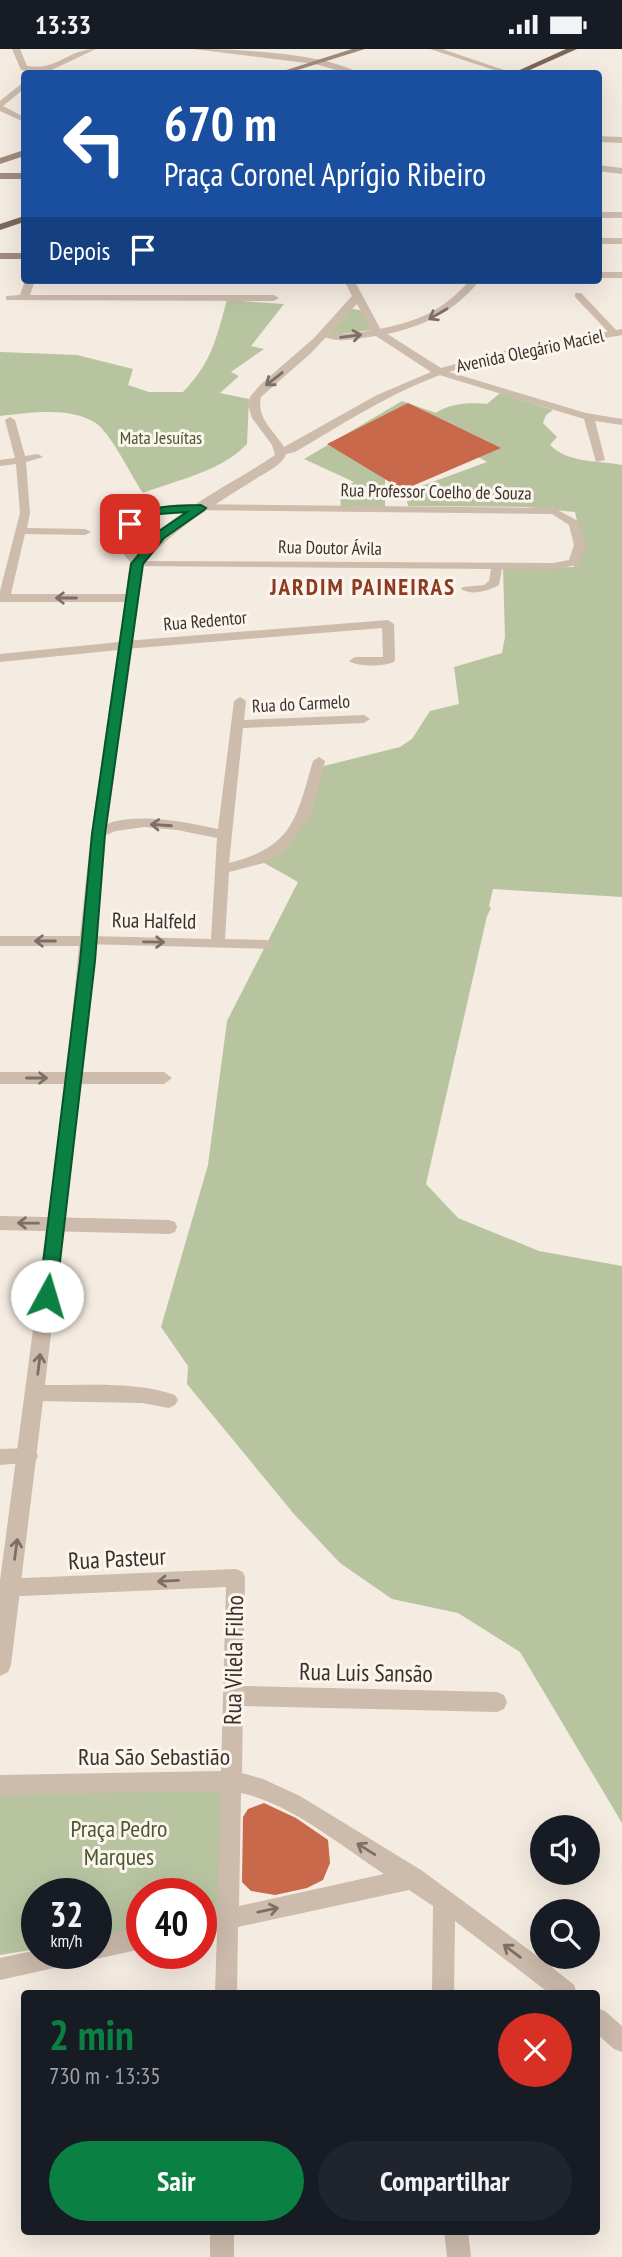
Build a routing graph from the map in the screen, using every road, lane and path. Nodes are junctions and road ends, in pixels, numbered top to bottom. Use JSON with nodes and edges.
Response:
{"nodes":[{"id":1,"x":16,"y":49,"type":"edge"},
{"id":2,"x":88,"y":49,"type":"edge"},
{"id":3,"x":198,"y":49,"type":"edge"},
{"id":4,"x":360,"y":49,"type":"edge"},
{"id":5,"x":434,"y":49,"type":"edge"},
{"id":6,"x":573,"y":49,"type":"edge"},
{"id":7,"x":587,"y":49,"type":"edge"},
{"id":8,"x":317,"y":62,"type":"junction"},
{"id":9,"x":32,"y":70,"type":"edge"},
{"id":10,"x":45,"y":70,"type":"edge"},
{"id":11,"x":291,"y":70,"type":"edge"},
{"id":12,"x":344,"y":70,"type":"edge"},
{"id":13,"x":500,"y":70,"type":"edge"},
{"id":14,"x":524,"y":70,"type":"edge"},
{"id":15,"x":539,"y":70,"type":"edge"},
{"id":16,"x":21,"y":89,"type":"edge"},
{"id":17,"x":0,"y":97,"type":"edge"},
{"id":18,"x":11,"y":97,"type":"junction"},
{"id":19,"x":21,"y":97,"type":"edge"},
{"id":20,"x":0,"y":106,"type":"edge"},
{"id":21,"x":21,"y":118,"type":"edge"},
{"id":22,"x":602,"y":139,"type":"edge"},
{"id":23,"x":622,"y":140,"type":"edge"},
{"id":24,"x":21,"y":154,"type":"edge"},
{"id":25,"x":0,"y":161,"type":"edge"},
{"id":26,"x":602,"y":168,"type":"edge"},
{"id":27,"x":622,"y":171,"type":"edge"},
{"id":28,"x":0,"y":176,"type":"edge"},
{"id":29,"x":21,"y":176,"type":"edge"},
{"id":30,"x":602,"y":215,"type":"edge"},
{"id":31,"x":622,"y":215,"type":"edge"},
{"id":32,"x":21,"y":220,"type":"edge"},
{"id":33,"x":0,"y":227,"type":"edge"},
{"id":34,"x":21,"y":227,"type":"edge"},
{"id":35,"x":0,"y":234,"type":"edge"},
{"id":36,"x":602,"y":241,"type":"edge"},
{"id":37,"x":622,"y":241,"type":"edge"},
{"id":38,"x":0,"y":256,"type":"edge"},
{"id":39,"x":21,"y":256,"type":"edge"},
{"id":40,"x":602,"y":275,"type":"edge"},
{"id":41,"x":622,"y":275,"type":"edge"},
{"id":42,"x":29,"y":284,"type":"edge"},
{"id":43,"x":351,"y":284,"type":"edge"},
{"id":44,"x":472,"y":284,"type":"edge"},
{"id":45,"x":578,"y":295,"type":"dead end"},
{"id":46,"x":358,"y":296,"type":"junction"},
{"id":47,"x":9,"y":298,"type":"dead end"},
{"id":48,"x":24,"y":298,"type":"junction"},
{"id":49,"x":274,"y":298,"type":"dead end"},
{"id":50,"x":347,"y":309,"type":"junction"},
{"id":51,"x":364,"y":309,"type":"junction"},
{"id":52,"x":377,"y":332,"type":"junction"},
{"id":53,"x":620,"y":333,"type":"edge"},
{"id":54,"x":325,"y":334,"type":"junction"},
{"id":55,"x":439,"y":372,"type":"junction"},
{"id":56,"x":589,"y":417,"type":"junction"},
{"id":57,"x":10,"y":420,"type":"dead end"},
{"id":58,"x":622,"y":422,"type":"edge"},
{"id":59,"x":284,"y":453,"type":"junction"},
{"id":60,"x":38,"y":457,"type":"dead end"},
{"id":61,"x":600,"y":460,"type":"dead end"},
{"id":62,"x":21,"y":461,"type":"junction"},
{"id":63,"x":0,"y":463,"type":"edge"},
{"id":64,"x":201,"y":508,"type":"junction"},
{"id":65,"x":21,"y":531,"type":"junction"},
{"id":66,"x":85,"y":532,"type":"dead end"},
{"id":67,"x":137,"y":564,"type":"junction"},
{"id":68,"x":497,"y":567,"type":"junction"},
{"id":69,"x":523,"y":568,"type":"joint"},
{"id":70,"x":467,"y":589,"type":"dead end"},
{"id":71,"x":2,"y":598,"type":"edge"},
{"id":72,"x":132,"y":598,"type":"junction"},
{"id":73,"x":125,"y":645,"type":"junction"},
{"id":74,"x":0,"y":658,"type":"edge"},
{"id":75,"x":355,"y":661,"type":"dead end"},
{"id":76,"x":240,"y":701,"type":"dead end"},
{"id":77,"x":364,"y":719,"type":"dead end"},
{"id":78,"x":239,"y":725,"type":"junction"},
{"id":79,"x":319,"y":761,"type":"dead end"},
{"id":80,"x":98,"y":834,"type":"junction"},
{"id":81,"x":224,"y":835,"type":"junction"},
{"id":82,"x":224,"y":869,"type":"junction"},
{"id":83,"x":0,"y":941,"type":"edge"},
{"id":84,"x":89,"y":941,"type":"junction"},
{"id":85,"x":218,"y":943,"type":"junction"},
{"id":86,"x":265,"y":945,"type":"dead end"},
{"id":87,"x":0,"y":1078,"type":"edge"},
{"id":88,"x":74,"y":1078,"type":"junction"},
{"id":89,"x":164,"y":1078,"type":"dead end"},
{"id":90,"x":0,"y":1223,"type":"edge"},
{"id":91,"x":55,"y":1224,"type":"junction"},
{"id":92,"x":169,"y":1227,"type":"dead end"},
{"id":93,"x":36,"y":1393,"type":"junction"},
{"id":94,"x":169,"y":1400,"type":"dead end"},
{"id":95,"x":29,"y":1456,"type":"junction"},
{"id":96,"x":0,"y":1457,"type":"edge"},
{"id":97,"x":236,"y":1578,"type":"joint"},
{"id":98,"x":5,"y":1588,"type":"edge"},
{"id":99,"x":0,"y":1665,"type":"edge"},
{"id":100,"x":233,"y":1696,"type":"junction"},
{"id":101,"x":497,"y":1702,"type":"dead end"},
{"id":102,"x":231,"y":1781,"type":"junction"},
{"id":103,"x":0,"y":1785,"type":"edge"},
{"id":104,"x":412,"y":1878,"type":"junction"},
{"id":105,"x":444,"y":1900,"type":"junction"},
{"id":106,"x":227,"y":1919,"type":"junction"},
{"id":107,"x":217,"y":1921,"type":"edge"},
{"id":108,"x":21,"y":1964,"type":"edge"},
{"id":109,"x":0,"y":1969,"type":"edge"},
{"id":110,"x":226,"y":1990,"type":"edge"},
{"id":111,"x":443,"y":1990,"type":"edge"},
{"id":112,"x":562,"y":1990,"type":"edge"},
{"id":113,"x":600,"y":2022,"type":"edge"},
{"id":114,"x":622,"y":2041,"type":"edge"},
{"id":115,"x":222,"y":2235,"type":"edge"},
{"id":116,"x":456,"y":2235,"type":"edge"},
{"id":117,"x":222,"y":2257,"type":"edge"},
{"id":118,"x":459,"y":2257,"type":"edge"}],
"edges":[{"from":1,"to":9,"type":"street"},
{"from":2,"to":10,"type":"street"},
{"from":3,"to":8,"type":"street"},
{"from":4,"to":8,"type":"main road"},
{"from":5,"to":13,"type":"street"},
{"from":6,"to":14,"type":"main road"},
{"from":7,"to":15,"type":"main road"},
{"from":8,"to":11,"type":"main road"},
{"from":8,"to":12,"type":"street"},
{"from":16,"to":18,"type":"street"},
{"from":17,"to":18,"type":"street"},
{"from":18,"to":19,"type":"street"},
{"from":18,"to":20,"type":"street"},
{"from":20,"to":21,"type":"street"},
{"from":22,"to":23,"type":"street"},
{"from":24,"to":25,"type":"main road"},
{"from":26,"to":27,"type":"street"},
{"from":28,"to":29,"type":"main road"},
{"from":30,"to":31,"type":"street"},
{"from":32,"to":33,"type":"main road"},
{"from":34,"to":35,"type":"main road"},
{"from":36,"to":37,"type":"street"},
{"from":38,"to":39,"type":"main road"},
{"from":40,"to":41,"type":"street"},
{"from":42,"to":48,"type":"street"},
{"from":43,"to":46,"type":"street"},
{"from":44,"to":52,"type":"street","one_way":true},
{"from":45,"to":53,"type":"street"},
{"from":46,"to":50,"type":"street"},
{"from":46,"to":51,"type":"street"},
{"from":47,"to":48,"type":"street"},
{"from":48,"to":49,"type":"street"},
{"from":50,"to":51,"type":"street"},
{"from":50,"to":54,"type":"street"},
{"from":51,"to":52,"type":"street"},
{"from":54,"to":52,"type":"street","one_way":true},
{"from":52,"to":55,"type":"street"},
{"from":53,"to":55,"type":"street","name":"Avenida Olegário Maciel"},
{"from":54,"to":59,"type":"street","one_way":true},
{"from":55,"to":56,"type":"street"},
{"from":55,"to":59,"type":"street","name":"Avenida Olegário Maciel"},
{"from":56,"to":58,"type":"street"},
{"from":56,"to":61,"type":"street"},
{"from":57,"to":62,"type":"street"},
{"from":59,"to":64,"type":"street","name":"Avenida Olegário Maciel"},
{"from":60,"to":62,"type":"street"},
{"from":62,"to":63,"type":"street"},
{"from":62,"to":65,"type":"street"},
{"from":64,"to":67,"type":"street","name":"Avenida Olegário Maciel"},
{"from":64,"to":67,"type":"street"},
{"from":64,"to":69,"type":"street","name":"Rua Professor Coelho de Souza"},
{"from":65,"to":66,"type":"street"},
{"from":65,"to":71,"type":"street"},
{"from":67,"to":68,"type":"street","name":"Rua Doutor Ávila"},
{"from":67,"to":72,"type":"street"},
{"from":68,"to":69,"type":"street","name":"Rua Doutor Ávila"},
{"from":68,"to":70,"type":"street"},
{"from":72,"to":71,"type":"street","one_way":true},
{"from":72,"to":73,"type":"street"},
{"from":73,"to":74,"type":"street","name":"Rua Redentor"},
{"from":73,"to":75,"type":"street","name":"Rua Redentor"},
{"from":73,"to":80,"type":"street"},
{"from":76,"to":78,"type":"street"},
{"from":77,"to":78,"type":"street","name":"Rua do Carmelo"},
{"from":78,"to":81,"type":"street"},
{"from":79,"to":82,"type":"street"},
{"from":81,"to":80,"type":"street","one_way":true},
{"from":80,"to":84,"type":"street"},
{"from":81,"to":82,"type":"street"},
{"from":82,"to":85,"type":"street"},
{"from":84,"to":83,"type":"street","name":"Rua Halfeld","one_way":true},
{"from":84,"to":85,"type":"street","name":"Rua Halfeld","one_way":true},
{"from":84,"to":88,"type":"street"},
{"from":85,"to":86,"type":"street","name":"Rua Halfeld"},
{"from":87,"to":88,"type":"street","one_way":true},
{"from":88,"to":89,"type":"street"},
{"from":88,"to":91,"type":"street"},
{"from":91,"to":90,"type":"street","one_way":true},
{"from":91,"to":92,"type":"street"},
{"from":93,"to":91,"type":"street","one_way":true},
{"from":93,"to":94,"type":"street"},
{"from":93,"to":95,"type":"street"},
{"from":95,"to":96,"type":"street"},
{"from":98,"to":95,"type":"street","one_way":true},
{"from":97,"to":98,"type":"street","name":"Rua Pasteur","one_way":true},
{"from":97,"to":100,"type":"street","name":"Rua Vilela Filho"},
{"from":98,"to":99,"type":"street"},
{"from":100,"to":101,"type":"street","name":"Rua Luis Sansão"},
{"from":100,"to":102,"type":"street","name":"Rua Vilela Filho"},
{"from":102,"to":103,"type":"street","name":"Rua São Sebastião"},
{"from":104,"to":102,"type":"street","name":"Rua São Sebastião","one_way":true},
{"from":102,"to":106,"type":"street","name":"Rua Vilela Filho"},
{"from":104,"to":105,"type":"street","name":"Rua São Sebastião"},
{"from":106,"to":104,"type":"street","one_way":true},
{"from":105,"to":111,"type":"street"},
{"from":112,"to":105,"type":"street","name":"Rua São Sebastião","one_way":true},
{"from":106,"to":107,"type":"street"},
{"from":106,"to":110,"type":"street","name":"Rua Vilela Filho"},
{"from":108,"to":109,"type":"street"},
{"from":113,"to":114,"type":"street"},
{"from":115,"to":117,"type":"street"},
{"from":116,"to":118,"type":"street"}]}
